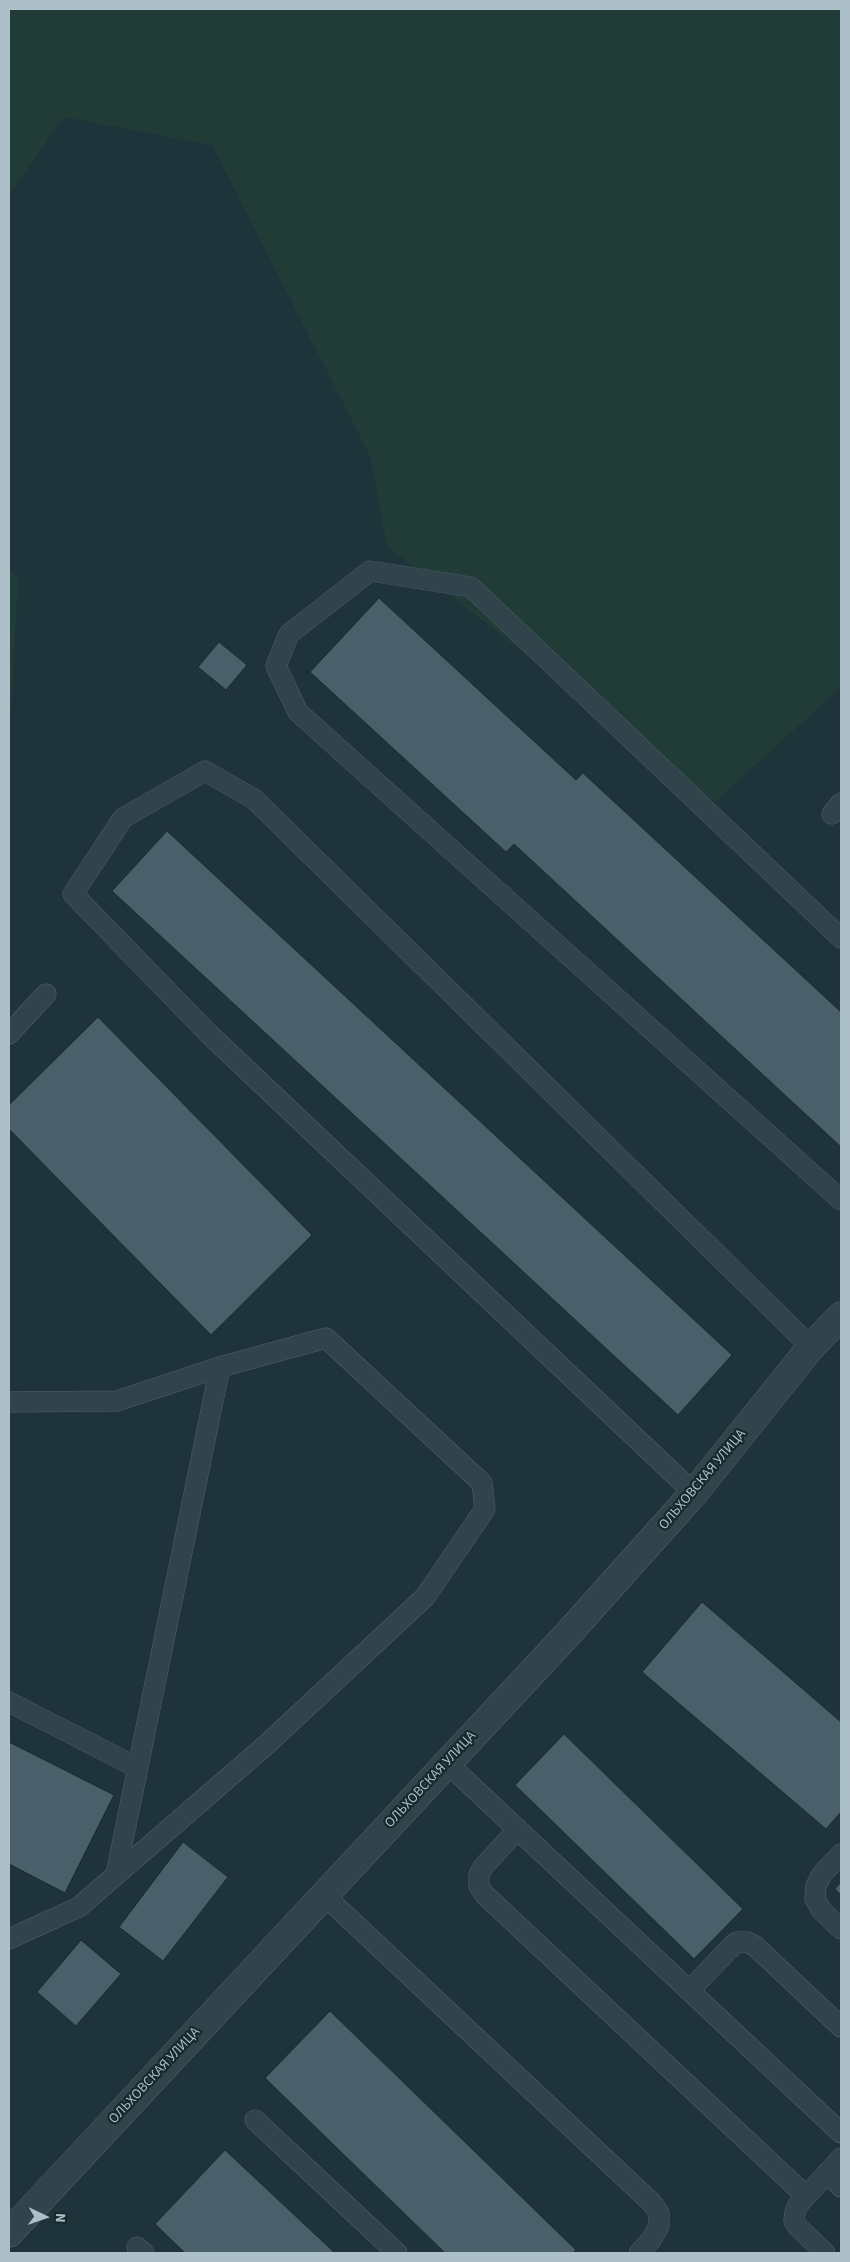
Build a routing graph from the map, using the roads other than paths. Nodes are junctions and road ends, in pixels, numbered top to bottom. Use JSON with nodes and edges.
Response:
{"nodes":[{"id":1,"x":841,"y":938,"type":"edge"},
{"id":2,"x":46,"y":994,"type":"dead end"},
{"id":3,"x":9,"y":1034,"type":"edge"},
{"id":4,"x":841,"y":1200,"type":"edge"},
{"id":5,"x":841,"y":1316,"type":"edge"},
{"id":6,"x":811,"y":1347,"type":"junction"},
{"id":7,"x":220,"y":1367,"type":"junction"},
{"id":8,"x":9,"y":1402,"type":"edge"},
{"id":9,"x":694,"y":1493,"type":"junction"},
{"id":10,"x":9,"y":1702,"type":"edge"},
{"id":11,"x":447,"y":1763,"type":"junction"},
{"id":12,"x":138,"y":1768,"type":"junction"},
{"id":13,"x":518,"y":1829,"type":"junction"},
{"id":14,"x":841,"y":1854,"type":"edge"},
{"id":15,"x":116,"y":1874,"type":"junction"},
{"id":16,"x":324,"y":1894,"type":"junction"},
{"id":17,"x":841,"y":1929,"type":"edge"},
{"id":18,"x":9,"y":1939,"type":"edge"},
{"id":19,"x":690,"y":1990,"type":"junction"},
{"id":20,"x":841,"y":2027,"type":"edge"},
{"id":21,"x":255,"y":2120,"type":"dead end"},
{"id":22,"x":841,"y":2133,"type":"edge"},
{"id":23,"x":841,"y":2158,"type":"edge"},
{"id":24,"x":834,"y":2180,"type":"edge"},
{"id":25,"x":806,"y":2196,"type":"junction"},
{"id":26,"x":9,"y":2233,"type":"edge"},
{"id":27,"x":397,"y":2253,"type":"edge"},
{"id":28,"x":639,"y":2253,"type":"edge"},
{"id":29,"x":826,"y":2253,"type":"edge"}],
"edges":[{"from":1,"to":4,"type":"lane"},
{"from":2,"to":3,"type":"lane"},
{"from":5,"to":6,"type":"street","name":"ОЛЬХОВСКАЯ УЛИЦА"},
{"from":6,"to":9,"type":"street","name":"ОЛЬХОВСКАЯ УЛИЦА"},
{"from":6,"to":9,"type":"lane"},
{"from":7,"to":8,"type":"lane"},
{"from":7,"to":12,"type":"lane"},
{"from":7,"to":15,"type":"lane"},
{"from":9,"to":11,"type":"street","name":"ОЛЬХОВСКАЯ УЛИЦА"},
{"from":10,"to":12,"type":"lane"},
{"from":11,"to":13,"type":"lane"},
{"from":11,"to":16,"type":"street","name":"ОЛЬХОВСКАЯ УЛИЦА"},
{"from":12,"to":15,"type":"lane"},
{"from":13,"to":19,"type":"lane"},
{"from":13,"to":25,"type":"lane"},
{"from":14,"to":17,"type":"lane"},
{"from":15,"to":18,"type":"lane"},
{"from":16,"to":26,"type":"street","name":"ОЛЬХОВСКАЯ УЛИЦА"},
{"from":16,"to":28,"type":"lane"},
{"from":19,"to":20,"type":"lane"},
{"from":19,"to":22,"type":"lane"},
{"from":21,"to":27,"type":"lane"},
{"from":23,"to":24,"type":"lane"},
{"from":24,"to":25,"type":"lane"},
{"from":25,"to":29,"type":"lane"}]}
